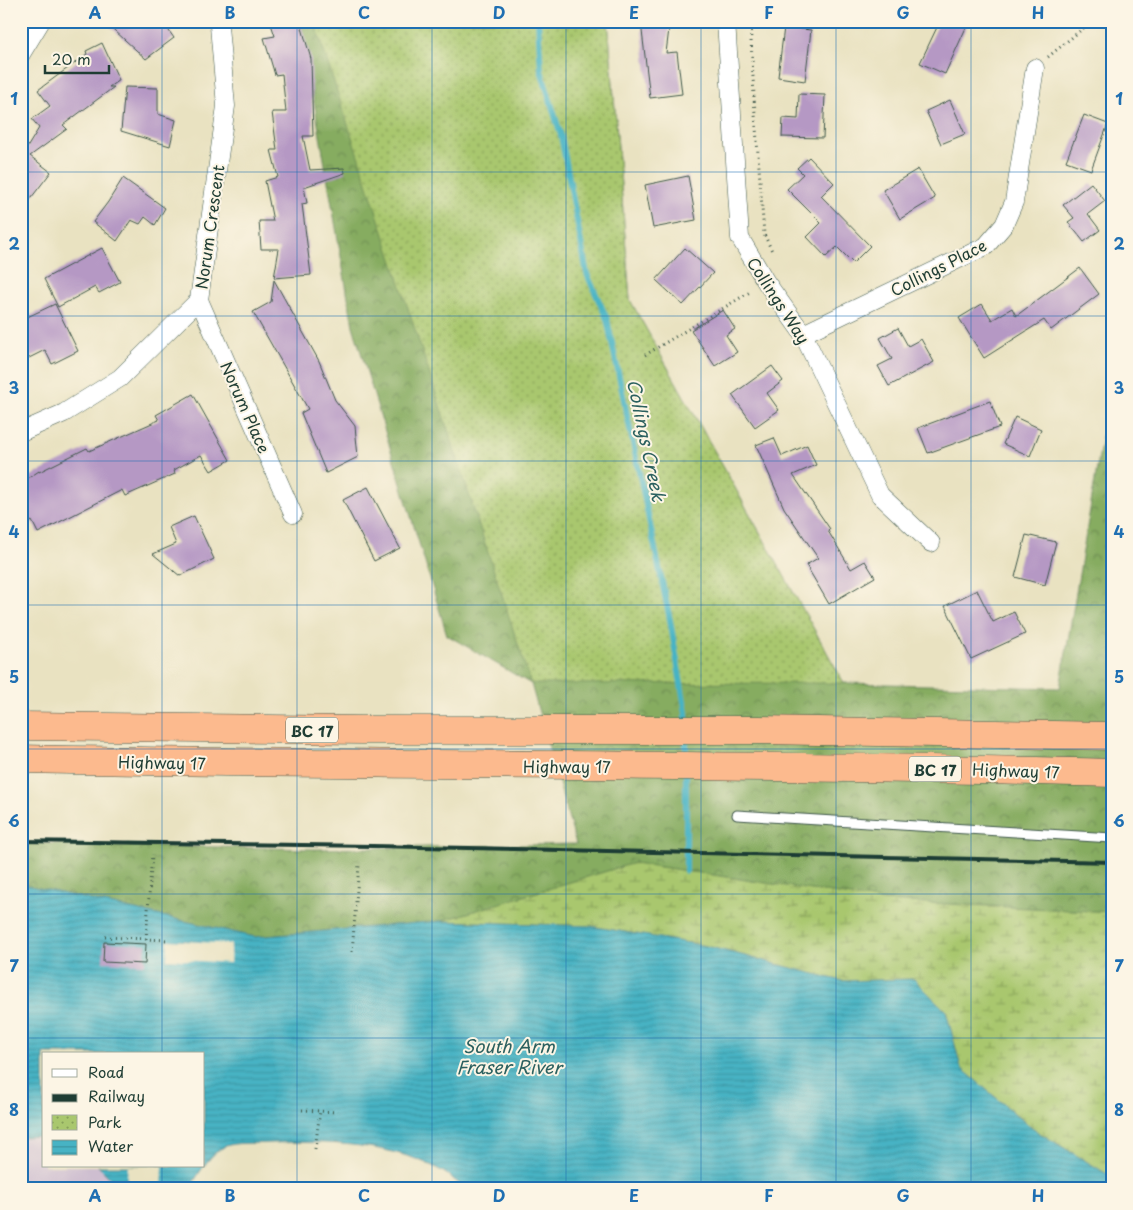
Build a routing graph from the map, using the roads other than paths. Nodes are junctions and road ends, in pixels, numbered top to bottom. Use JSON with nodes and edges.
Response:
{"nodes":[{"id":1,"x":41,"y":21,"type":"edge"},
{"id":2,"x":216,"y":21,"type":"edge"},
{"id":3,"x":726,"y":21,"type":"edge"},
{"id":4,"x":21,"y":54,"type":"edge"},
{"id":5,"x":1035,"y":68,"type":"road end"},
{"id":6,"x":199,"y":300,"type":"junction"},
{"id":7,"x":803,"y":334,"type":"junction"},
{"id":8,"x":21,"y":432,"type":"edge"},
{"id":9,"x":293,"y":514,"type":"dead end"},
{"id":10,"x":931,"y":543,"type":"dead end"},
{"id":11,"x":21,"y":726,"type":"edge"},
{"id":12,"x":1112,"y":736,"type":"edge"},
{"id":13,"x":21,"y":759,"type":"edge"},
{"id":14,"x":1112,"y":773,"type":"edge"},
{"id":15,"x":738,"y":815,"type":"dead end"},
{"id":16,"x":1112,"y":838,"type":"edge"}],
"edges":[{"from":1,"to":4,"type":"street"},
{"from":2,"to":6,"type":"street","name":"Norum Crescent"},
{"from":3,"to":7,"type":"street","name":"Collings Way"},
{"from":5,"to":7,"type":"street","name":"Collings Place"},
{"from":6,"to":8,"type":"street","name":"Norum Crescent"},
{"from":6,"to":9,"type":"street","name":"Norum Place"},
{"from":7,"to":10,"type":"street","name":"Collings Way"},
{"from":11,"to":12,"type":"highway","name":"Highway 17","number":"BC 17"},
{"from":13,"to":14,"type":"highway","name":"Highway 17","number":"BC 17"},
{"from":15,"to":16,"type":"lane"}]}
